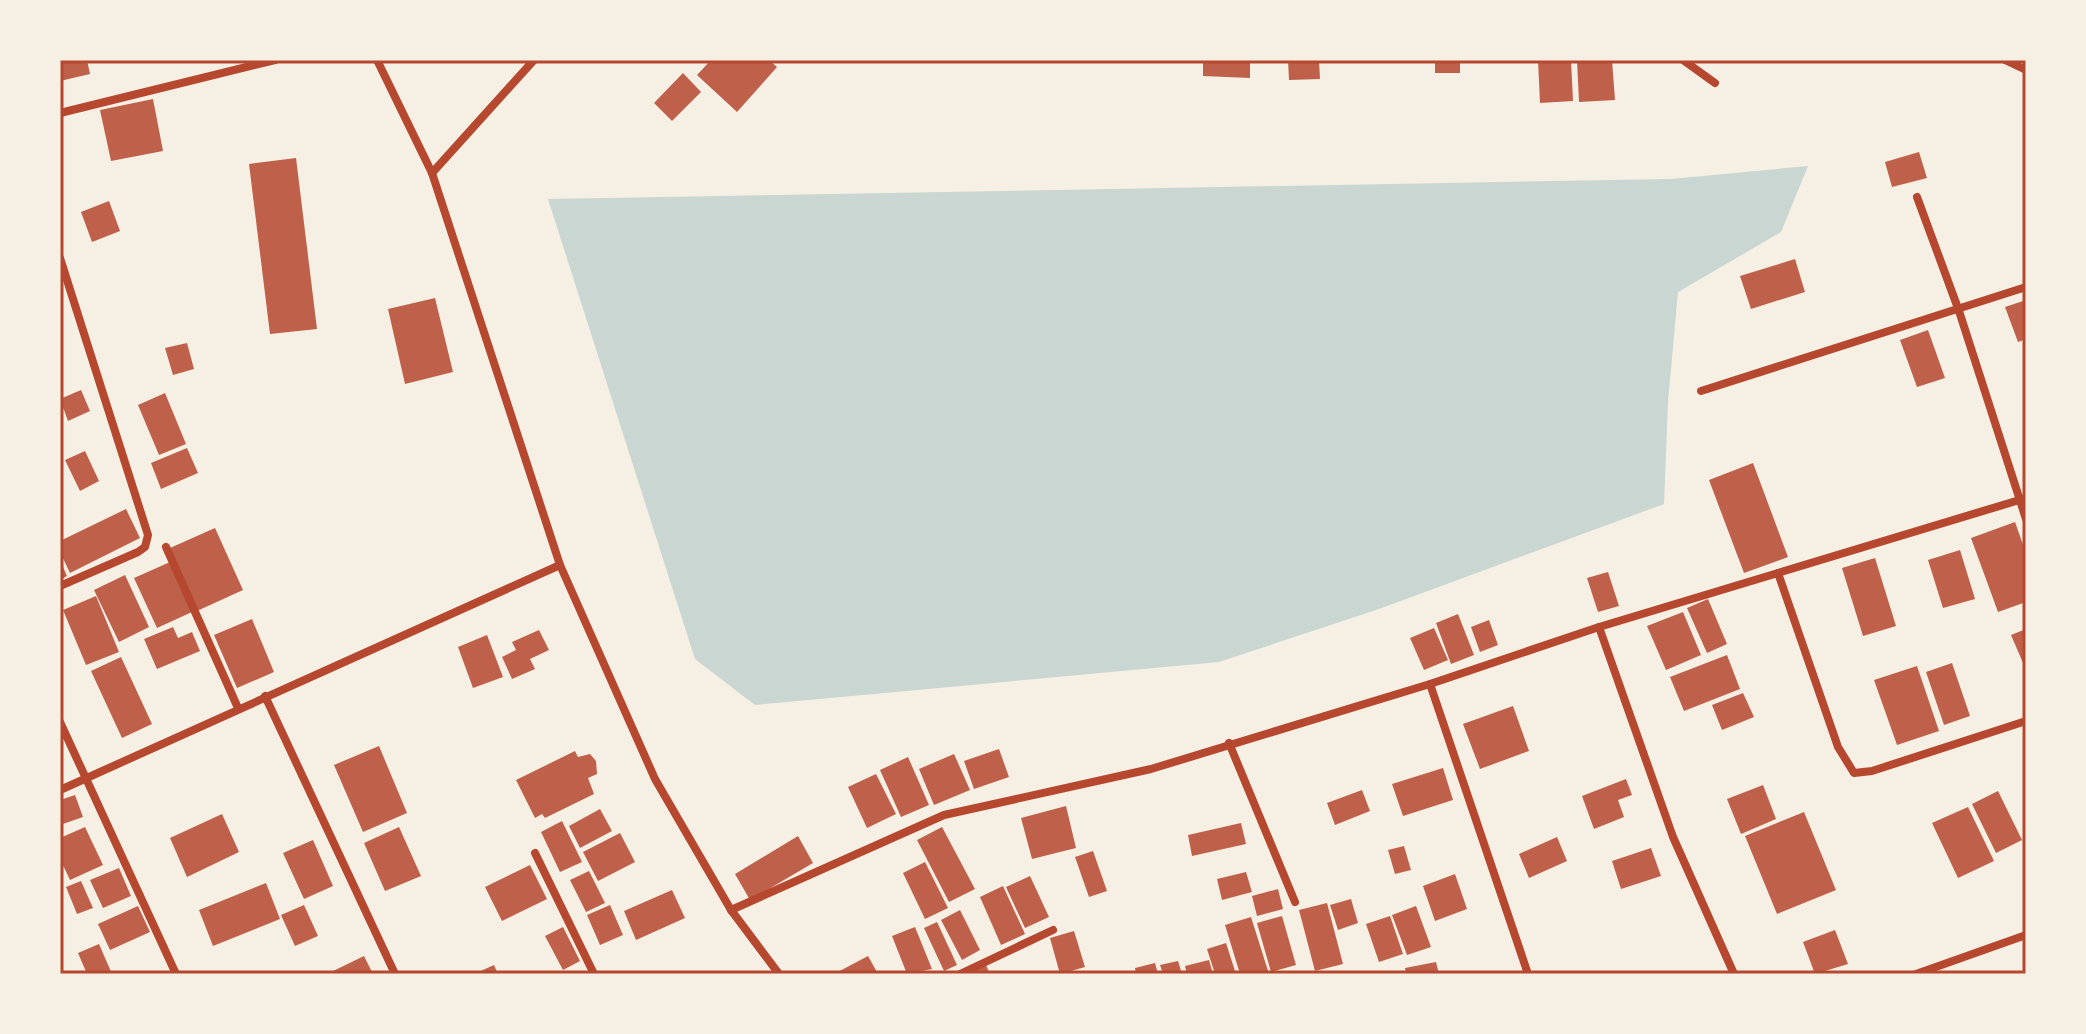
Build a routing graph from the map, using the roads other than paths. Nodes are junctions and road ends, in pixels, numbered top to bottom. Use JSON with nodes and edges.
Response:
{"nodes":[{"id":1,"x":275,"y":60,"type":"edge"},
{"id":2,"x":377,"y":60,"type":"edge"},
{"id":3,"x":534,"y":60,"type":"edge"},
{"id":4,"x":1683,"y":60,"type":"edge"},
{"id":5,"x":2005,"y":60,"type":"edge"},
{"id":6,"x":2026,"y":70,"type":"edge"},
{"id":7,"x":1715,"y":83,"type":"dead end"},
{"id":8,"x":60,"y":113,"type":"edge"},
{"id":9,"x":432,"y":173,"type":"junction"},
{"id":10,"x":1917,"y":197,"type":"dead end"},
{"id":11,"x":60,"y":258,"type":"edge"},
{"id":12,"x":2026,"y":287,"type":"edge"},
{"id":13,"x":1959,"y":311,"type":"junction"},
{"id":14,"x":1701,"y":391,"type":"dead end"},
{"id":15,"x":2023,"y":499,"type":"edge"},
{"id":16,"x":2026,"y":519,"type":"edge"},
{"id":17,"x":166,"y":547,"type":"dead end"},
{"id":18,"x":560,"y":565,"type":"junction"},
{"id":19,"x":1778,"y":573,"type":"junction"},
{"id":20,"x":60,"y":586,"type":"edge"},
{"id":21,"x":1599,"y":627,"type":"junction"},
{"id":22,"x":1430,"y":684,"type":"junction"},
{"id":23,"x":265,"y":696,"type":"junction"},
{"id":24,"x":238,"y":708,"type":"junction"},
{"id":25,"x":2026,"y":721,"type":"edge"},
{"id":26,"x":60,"y":722,"type":"edge"},
{"id":27,"x":1229,"y":743,"type":"junction"},
{"id":28,"x":86,"y":779,"type":"junction"},
{"id":29,"x":60,"y":790,"type":"edge"},
{"id":30,"x":535,"y":853,"type":"dead end"},
{"id":31,"x":1295,"y":902,"type":"dead end"},
{"id":32,"x":731,"y":910,"type":"junction"},
{"id":33,"x":1053,"y":930,"type":"dead end"},
{"id":34,"x":2025,"y":937,"type":"edge"},
{"id":35,"x":176,"y":974,"type":"edge"},
{"id":36,"x":395,"y":974,"type":"edge"},
{"id":37,"x":594,"y":974,"type":"edge"},
{"id":38,"x":779,"y":974,"type":"edge"},
{"id":39,"x":960,"y":974,"type":"edge"},
{"id":40,"x":1528,"y":974,"type":"edge"},
{"id":41,"x":1734,"y":974,"type":"edge"},
{"id":42,"x":1916,"y":974,"type":"edge"}],
"edges":[{"from":1,"to":8,"type":"street"},
{"from":2,"to":9,"type":"street"},
{"from":3,"to":9,"type":"street"},
{"from":4,"to":7,"type":"street"},
{"from":5,"to":6,"type":"street"},
{"from":9,"to":18,"type":"street"},
{"from":10,"to":13,"type":"street"},
{"from":11,"to":20,"type":"street"},
{"from":12,"to":13,"type":"street"},
{"from":13,"to":14,"type":"street"},
{"from":13,"to":15,"type":"street"},
{"from":15,"to":16,"type":"street"},
{"from":15,"to":19,"type":"street"},
{"from":17,"to":24,"type":"street"},
{"from":18,"to":23,"type":"street"},
{"from":18,"to":32,"type":"street"},
{"from":19,"to":21,"type":"street"},
{"from":19,"to":25,"type":"street"},
{"from":21,"to":22,"type":"street"},
{"from":21,"to":41,"type":"street"},
{"from":22,"to":27,"type":"street"},
{"from":22,"to":40,"type":"street"},
{"from":23,"to":24,"type":"street"},
{"from":23,"to":36,"type":"street"},
{"from":24,"to":28,"type":"street"},
{"from":26,"to":28,"type":"street"},
{"from":27,"to":31,"type":"street"},
{"from":27,"to":32,"type":"street"},
{"from":28,"to":29,"type":"street"},
{"from":28,"to":35,"type":"street"},
{"from":30,"to":37,"type":"street"},
{"from":32,"to":38,"type":"street"},
{"from":33,"to":39,"type":"street"},
{"from":34,"to":42,"type":"street"}]}
